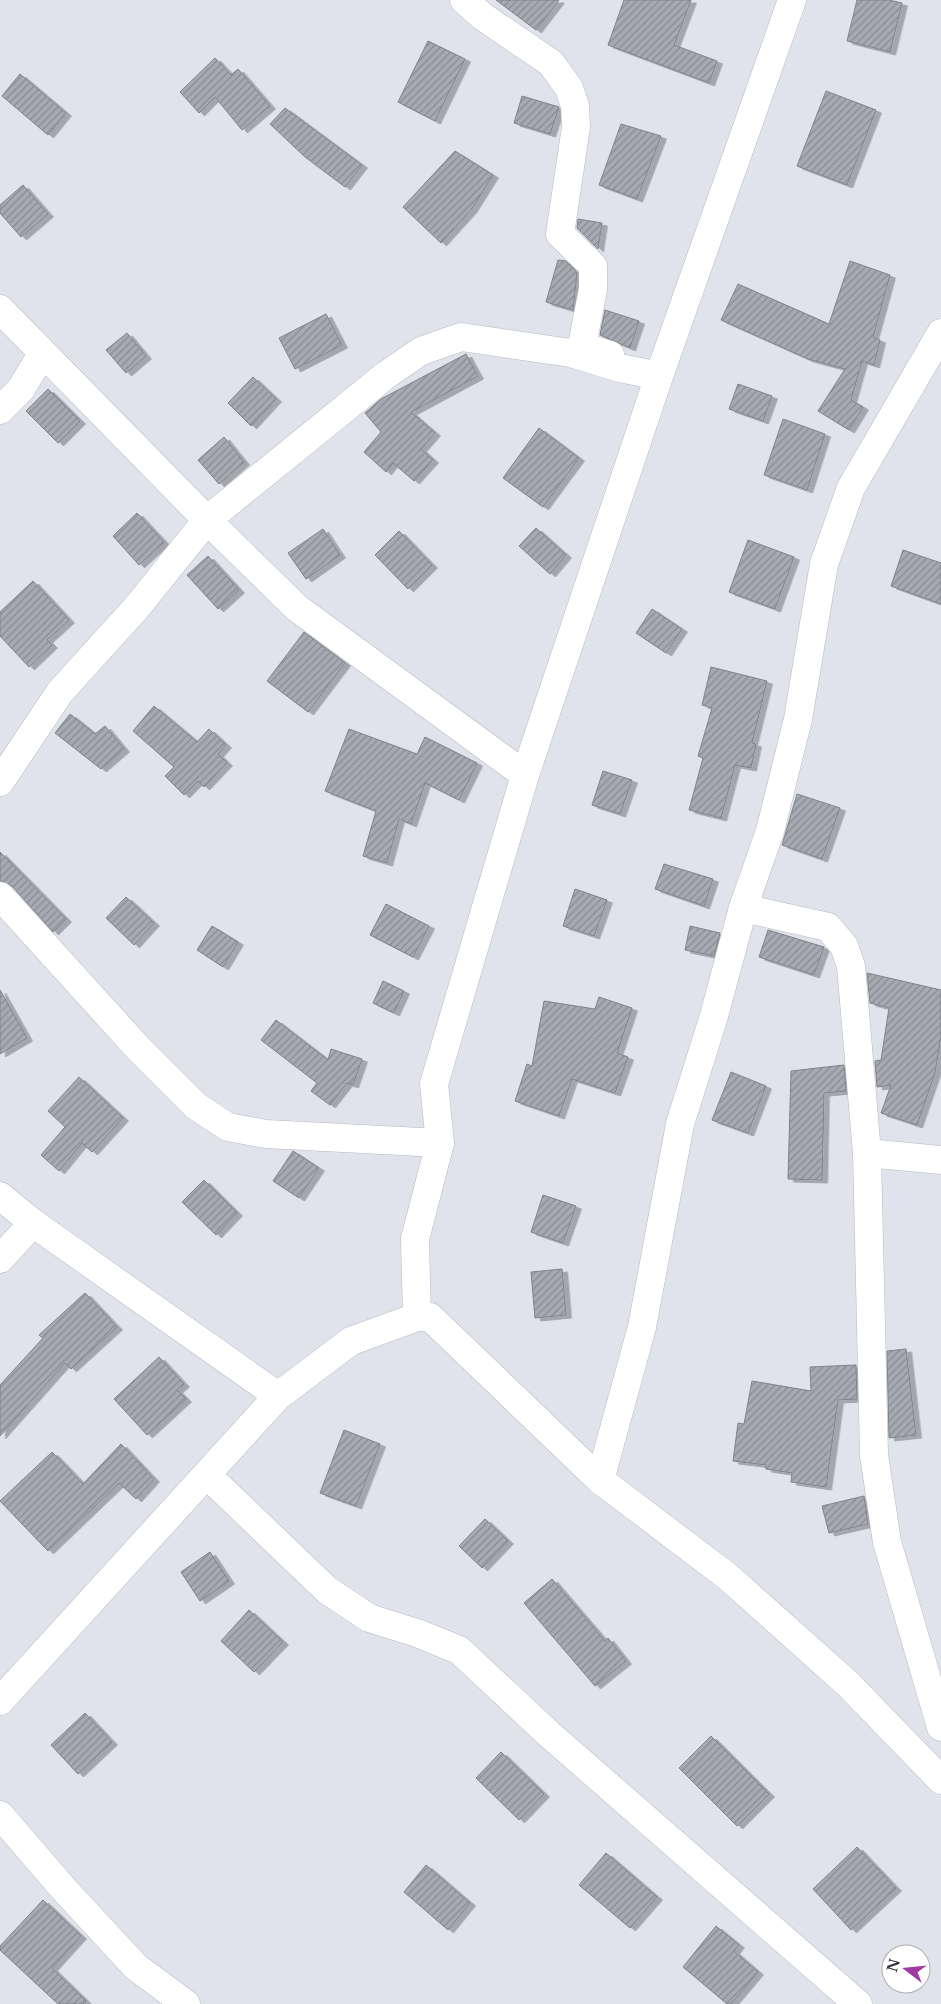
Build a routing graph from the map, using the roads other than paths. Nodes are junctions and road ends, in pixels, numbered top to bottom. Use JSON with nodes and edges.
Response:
{"nodes":[{"id":1,"x":464,"y":0,"type":"edge"},
{"id":2,"x":792,"y":0,"type":"edge"},
{"id":3,"x":0,"y":309,"type":"edge"},
{"id":4,"x":941,"y":333,"type":"edge"},
{"id":5,"x":42,"y":354,"type":"junction"},
{"id":6,"x":620,"y":368,"type":"junction"},
{"id":7,"x":931,"y":370,"type":"edge"},
{"id":8,"x":659,"y":376,"type":"junction"},
{"id":9,"x":0,"y":410,"type":"edge"},
{"id":10,"x":207,"y":520,"type":"junction"},
{"id":11,"x":525,"y":775,"type":"junction"},
{"id":12,"x":0,"y":782,"type":"edge"},
{"id":13,"x":0,"y":896,"type":"edge"},
{"id":14,"x":743,"y":908,"type":"junction"},
{"id":15,"x":440,"y":1143,"type":"junction"},
{"id":16,"x":867,"y":1153,"type":"junction"},
{"id":17,"x":941,"y":1160,"type":"edge"},
{"id":18,"x":0,"y":1196,"type":"edge"},
{"id":19,"x":33,"y":1223,"type":"junction"},
{"id":20,"x":0,"y":1259,"type":"edge"},
{"id":21,"x":417,"y":1316,"type":"junction"},
{"id":22,"x":278,"y":1396,"type":"junction"},
{"id":23,"x":207,"y":1475,"type":"junction"},
{"id":24,"x":600,"y":1480,"type":"junction"},
{"id":25,"x":0,"y":1701,"type":"edge"},
{"id":26,"x":941,"y":1727,"type":"edge"},
{"id":27,"x":941,"y":1780,"type":"edge"},
{"id":28,"x":0,"y":1814,"type":"edge"},
{"id":29,"x":186,"y":2004,"type":"edge"},
{"id":30,"x":858,"y":2004,"type":"edge"}],
"edges":[{"from":1,"to":6,"type":"street"},
{"from":2,"to":8,"type":"street"},
{"from":3,"to":5,"type":"street"},
{"from":4,"to":7,"type":"street"},
{"from":5,"to":9,"type":"street"},
{"from":5,"to":10,"type":"street"},
{"from":6,"to":8,"type":"street"},
{"from":6,"to":10,"type":"street"},
{"from":7,"to":14,"type":"street"},
{"from":8,"to":11,"type":"street"},
{"from":10,"to":11,"type":"street"},
{"from":10,"to":12,"type":"street"},
{"from":11,"to":15,"type":"street"},
{"from":13,"to":15,"type":"street"},
{"from":14,"to":16,"type":"street"},
{"from":14,"to":24,"type":"street"},
{"from":15,"to":21,"type":"street"},
{"from":16,"to":17,"type":"street"},
{"from":16,"to":26,"type":"street"},
{"from":18,"to":19,"type":"street"},
{"from":19,"to":20,"type":"street"},
{"from":19,"to":22,"type":"street"},
{"from":21,"to":22,"type":"street"},
{"from":21,"to":24,"type":"street"},
{"from":22,"to":23,"type":"street"},
{"from":23,"to":25,"type":"street"},
{"from":23,"to":30,"type":"street"},
{"from":24,"to":27,"type":"street"},
{"from":28,"to":29,"type":"street"}]}
